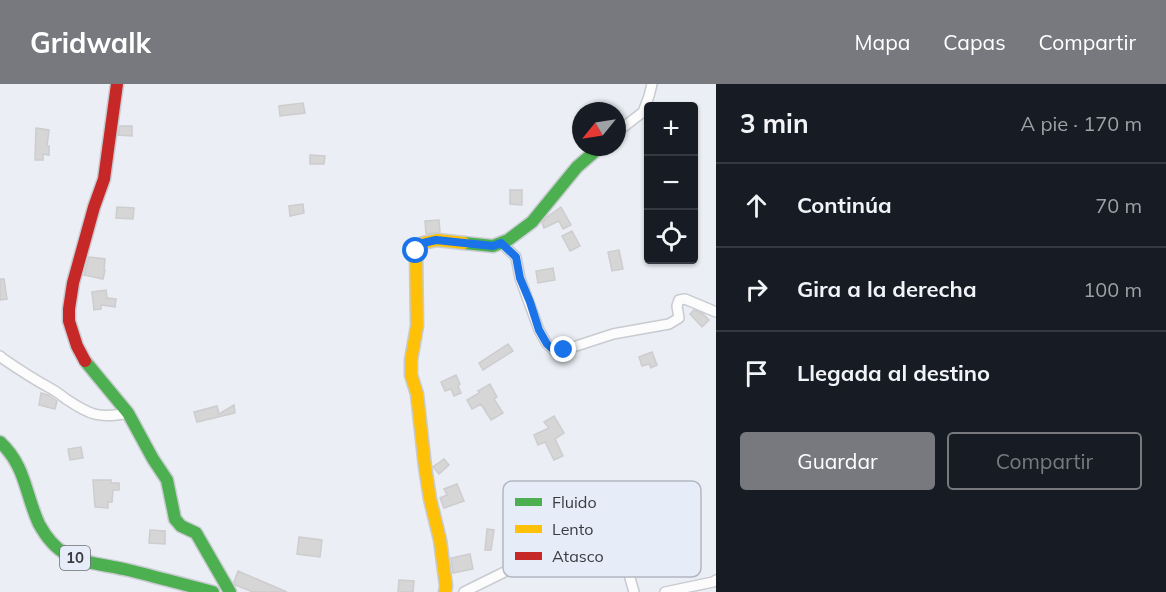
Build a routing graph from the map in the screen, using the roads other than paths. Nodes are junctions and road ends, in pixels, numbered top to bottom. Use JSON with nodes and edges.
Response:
{"nodes":[{"id":1,"x":117,"y":84,"type":"edge"},
{"id":2,"x":652,"y":84,"type":"edge"},
{"id":3,"x":626,"y":125,"type":"edge"},
{"id":4,"x":590,"y":156,"type":"edge"},
{"id":5,"x":501,"y":243,"type":"junction"},
{"id":6,"x":716,"y":312,"type":"edge"},
{"id":7,"x":1,"y":358,"type":"edge"},
{"id":8,"x":128,"y":413,"type":"junction"},
{"id":9,"x":0,"y":442,"type":"edge"},
{"id":10,"x":503,"y":573,"type":"edge"},
{"id":11,"x":630,"y":577,"type":"edge"},
{"id":12,"x":716,"y":580,"type":"edge"},
{"id":13,"x":213,"y":592,"type":"edge"},
{"id":14,"x":230,"y":592,"type":"edge"},
{"id":15,"x":444,"y":592,"type":"edge"},
{"id":16,"x":464,"y":592,"type":"edge"},
{"id":17,"x":634,"y":592,"type":"edge"},
{"id":18,"x":665,"y":592,"type":"edge"}],
"edges":[{"from":1,"to":8,"type":"street"},
{"from":2,"to":3,"type":"street"},
{"from":4,"to":5,"type":"street"},
{"from":5,"to":6,"type":"street"},
{"from":5,"to":15,"type":"street"},
{"from":7,"to":8,"type":"street"},
{"from":8,"to":14,"type":"street"},
{"from":9,"to":13,"type":"street","number":"10"},
{"from":10,"to":16,"type":"street"},
{"from":11,"to":17,"type":"street"},
{"from":12,"to":18,"type":"street"}]}
